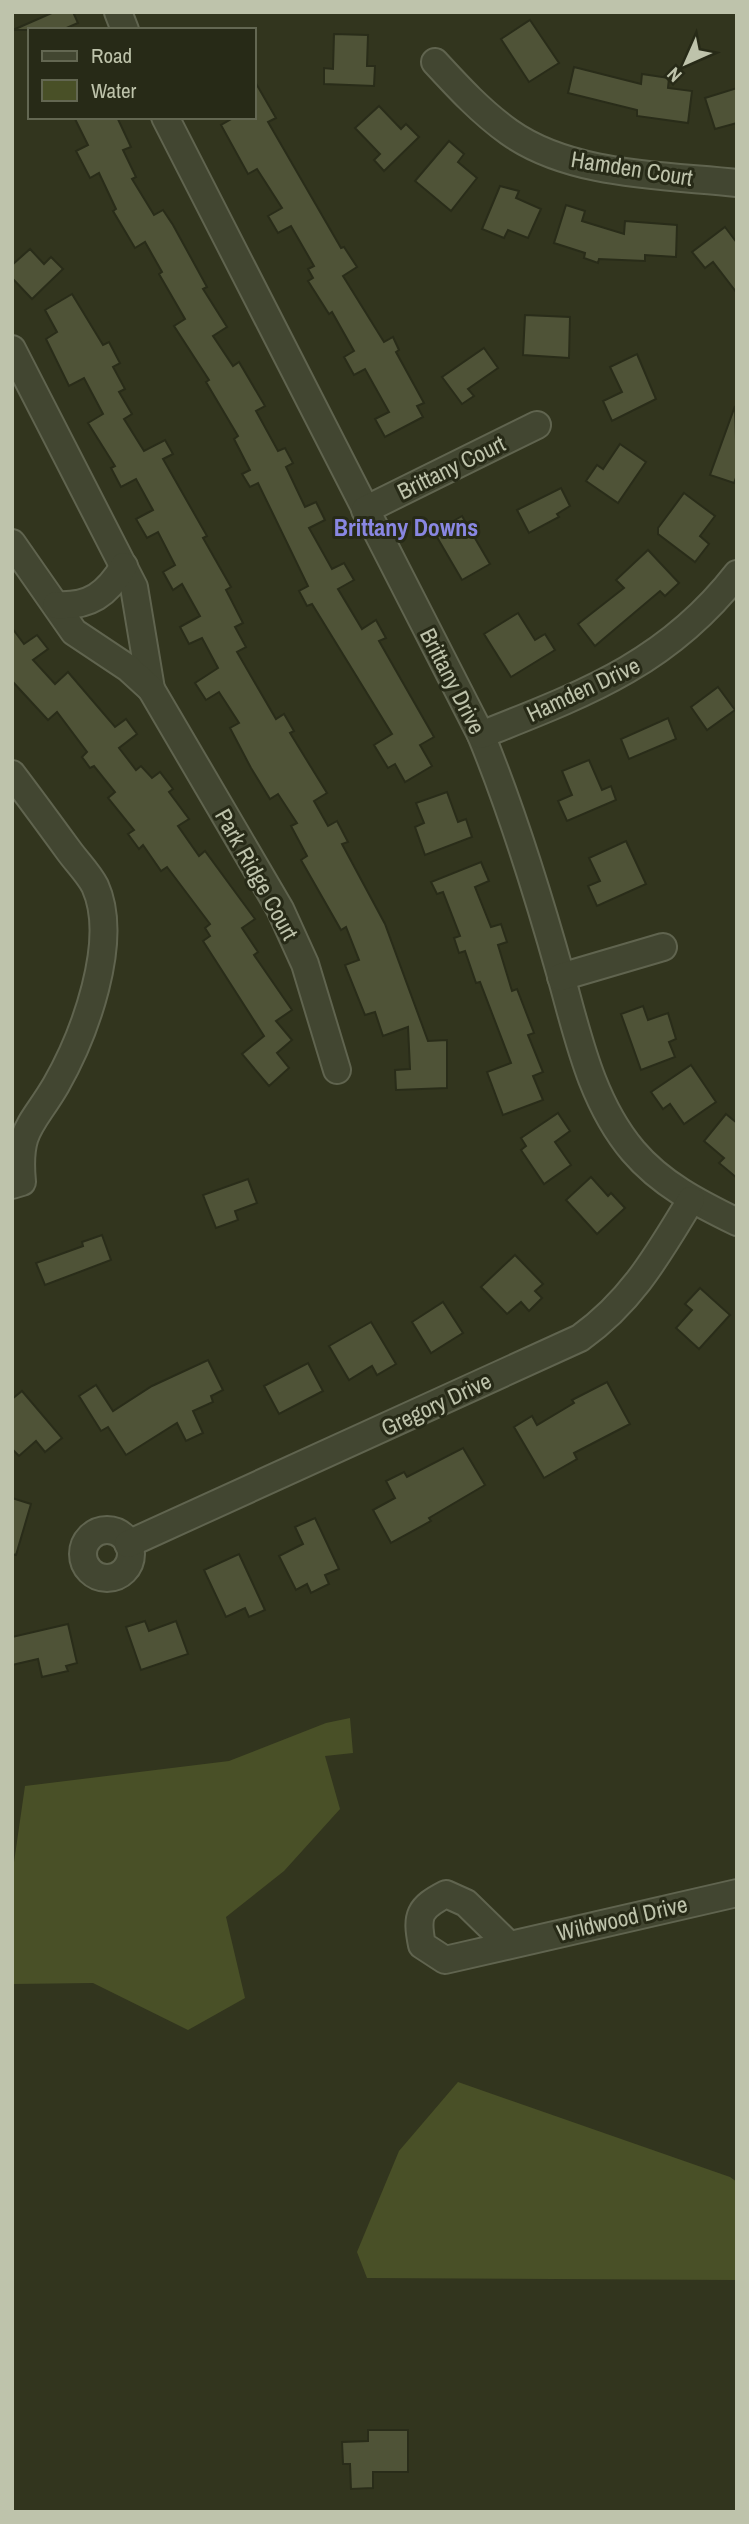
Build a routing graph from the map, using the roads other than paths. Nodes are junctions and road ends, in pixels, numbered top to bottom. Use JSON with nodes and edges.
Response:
{"nodes":[{"id":1,"x":435,"y":62,"type":"dead end"},
{"id":2,"x":166,"y":119,"type":"edge"},
{"id":3,"x":737,"y":183,"type":"edge"},
{"id":4,"x":12,"y":349,"type":"edge"},
{"id":5,"x":537,"y":425,"type":"dead end"},
{"id":6,"x":365,"y":510,"type":"junction"},
{"id":7,"x":12,"y":543,"type":"edge"},
{"id":8,"x":124,"y":566,"type":"junction"},
{"id":9,"x":737,"y":574,"type":"edge"},
{"id":10,"x":56,"y":605,"type":"junction"},
{"id":11,"x":150,"y":689,"type":"junction"},
{"id":12,"x":481,"y":735,"type":"junction"},
{"id":13,"x":12,"y":774,"type":"edge"},
{"id":14,"x":663,"y":947,"type":"dead end"},
{"id":15,"x":561,"y":977,"type":"junction"},
{"id":16,"x":337,"y":1070,"type":"dead end"},
{"id":17,"x":12,"y":1185,"type":"edge"},
{"id":18,"x":691,"y":1200,"type":"junction"},
{"id":19,"x":737,"y":1222,"type":"edge"},
{"id":20,"x":128,"y":1544,"type":"dead end"},
{"id":21,"x":737,"y":1893,"type":"edge"},
{"id":22,"x":508,"y":1944,"type":"dead end"}],
"edges":[{"from":1,"to":3,"type":"street","name":"Hamden Court"},
{"from":2,"to":6,"type":"street","name":"Brittany Drive"},
{"from":4,"to":8,"type":"street","name":"Park Ridge Court"},
{"from":5,"to":6,"type":"street","name":"Brittany Court"},
{"from":6,"to":12,"type":"street","name":"Brittany Drive"},
{"from":7,"to":10,"type":"street","name":"Park Ridge Court"},
{"from":8,"to":10,"type":"street"},
{"from":8,"to":11,"type":"street","name":"Park Ridge Court"},
{"from":9,"to":12,"type":"street","name":"Hamden Drive"},
{"from":10,"to":11,"type":"street","name":"Park Ridge Court"},
{"from":11,"to":16,"type":"street","name":"Park Ridge Court"},
{"from":12,"to":15,"type":"street","name":"Brittany Drive"},
{"from":13,"to":17,"type":"street"},
{"from":14,"to":15,"type":"street"},
{"from":15,"to":18,"type":"street","name":"Brittany Drive"},
{"from":18,"to":19,"type":"street","name":"Brittany Drive"},
{"from":18,"to":20,"type":"street","name":"Gregory Drive"},
{"from":21,"to":22,"type":"street","name":"Wildwood Drive"}]}
